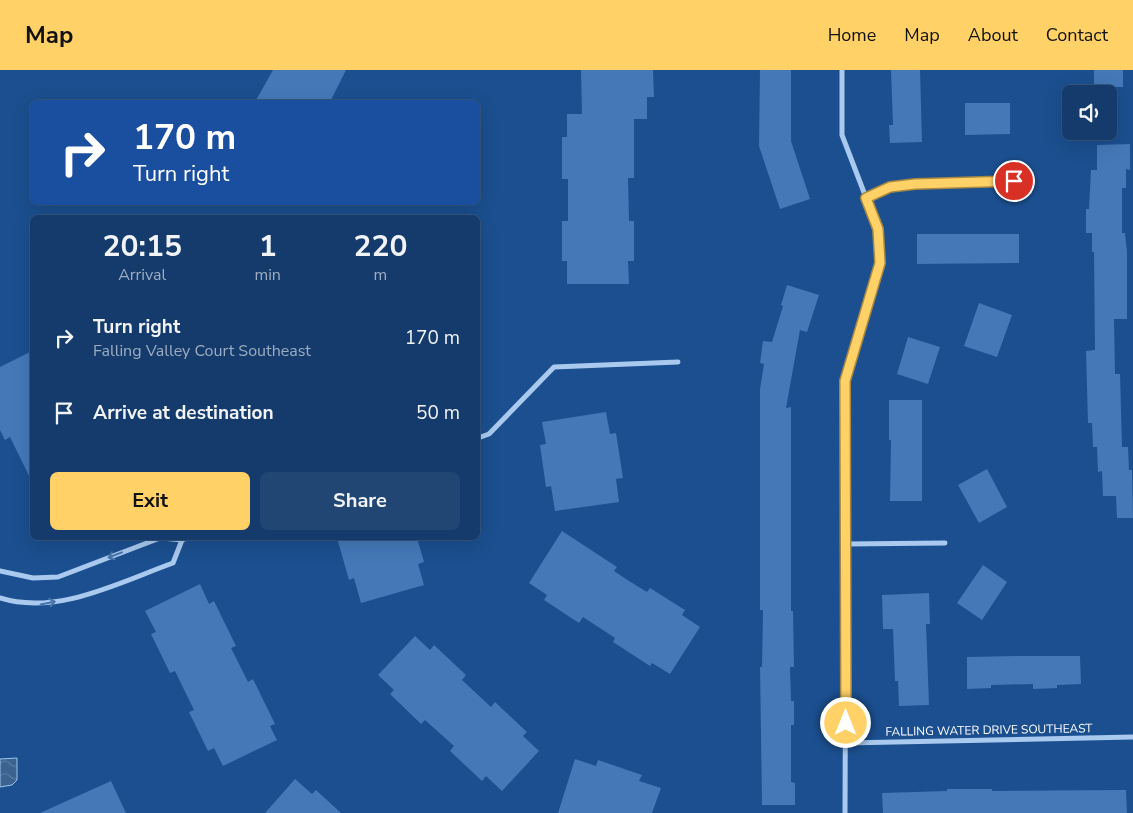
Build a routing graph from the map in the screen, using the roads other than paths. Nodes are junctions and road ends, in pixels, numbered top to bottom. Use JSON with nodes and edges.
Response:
{"nodes":[{"id":1,"x":842,"y":70,"type":"edge"},
{"id":2,"x":1014,"y":181,"type":"dead end"},
{"id":3,"x":866,"y":198,"type":"junction"},
{"id":4,"x":678,"y":362,"type":"dead end"},
{"id":5,"x":480,"y":437,"type":"edge"},
{"id":6,"x":156,"y":540,"type":"edge"},
{"id":7,"x":184,"y":540,"type":"edge"},
{"id":8,"x":945,"y":542,"type":"dead end"},
{"id":9,"x":846,"y":544,"type":"junction"},
{"id":10,"x":0,"y":571,"type":"edge"},
{"id":11,"x":0,"y":598,"type":"edge"},
{"id":12,"x":1133,"y":738,"type":"edge"},
{"id":13,"x":846,"y":743,"type":"junction"},
{"id":14,"x":845,"y":813,"type":"edge"}],
"edges":[{"from":1,"to":3,"type":"street"},
{"from":2,"to":3,"type":"street"},
{"from":3,"to":9,"type":"street"},
{"from":4,"to":5,"type":"street"},
{"from":6,"to":10,"type":"street","one_way":true},
{"from":11,"to":7,"type":"street","one_way":true},
{"from":8,"to":9,"type":"street"},
{"from":9,"to":13,"type":"street"},
{"from":12,"to":13,"type":"street","name":"FALLING WATER DRIVE SOUTHEAST"},
{"from":13,"to":14,"type":"street"}]}
